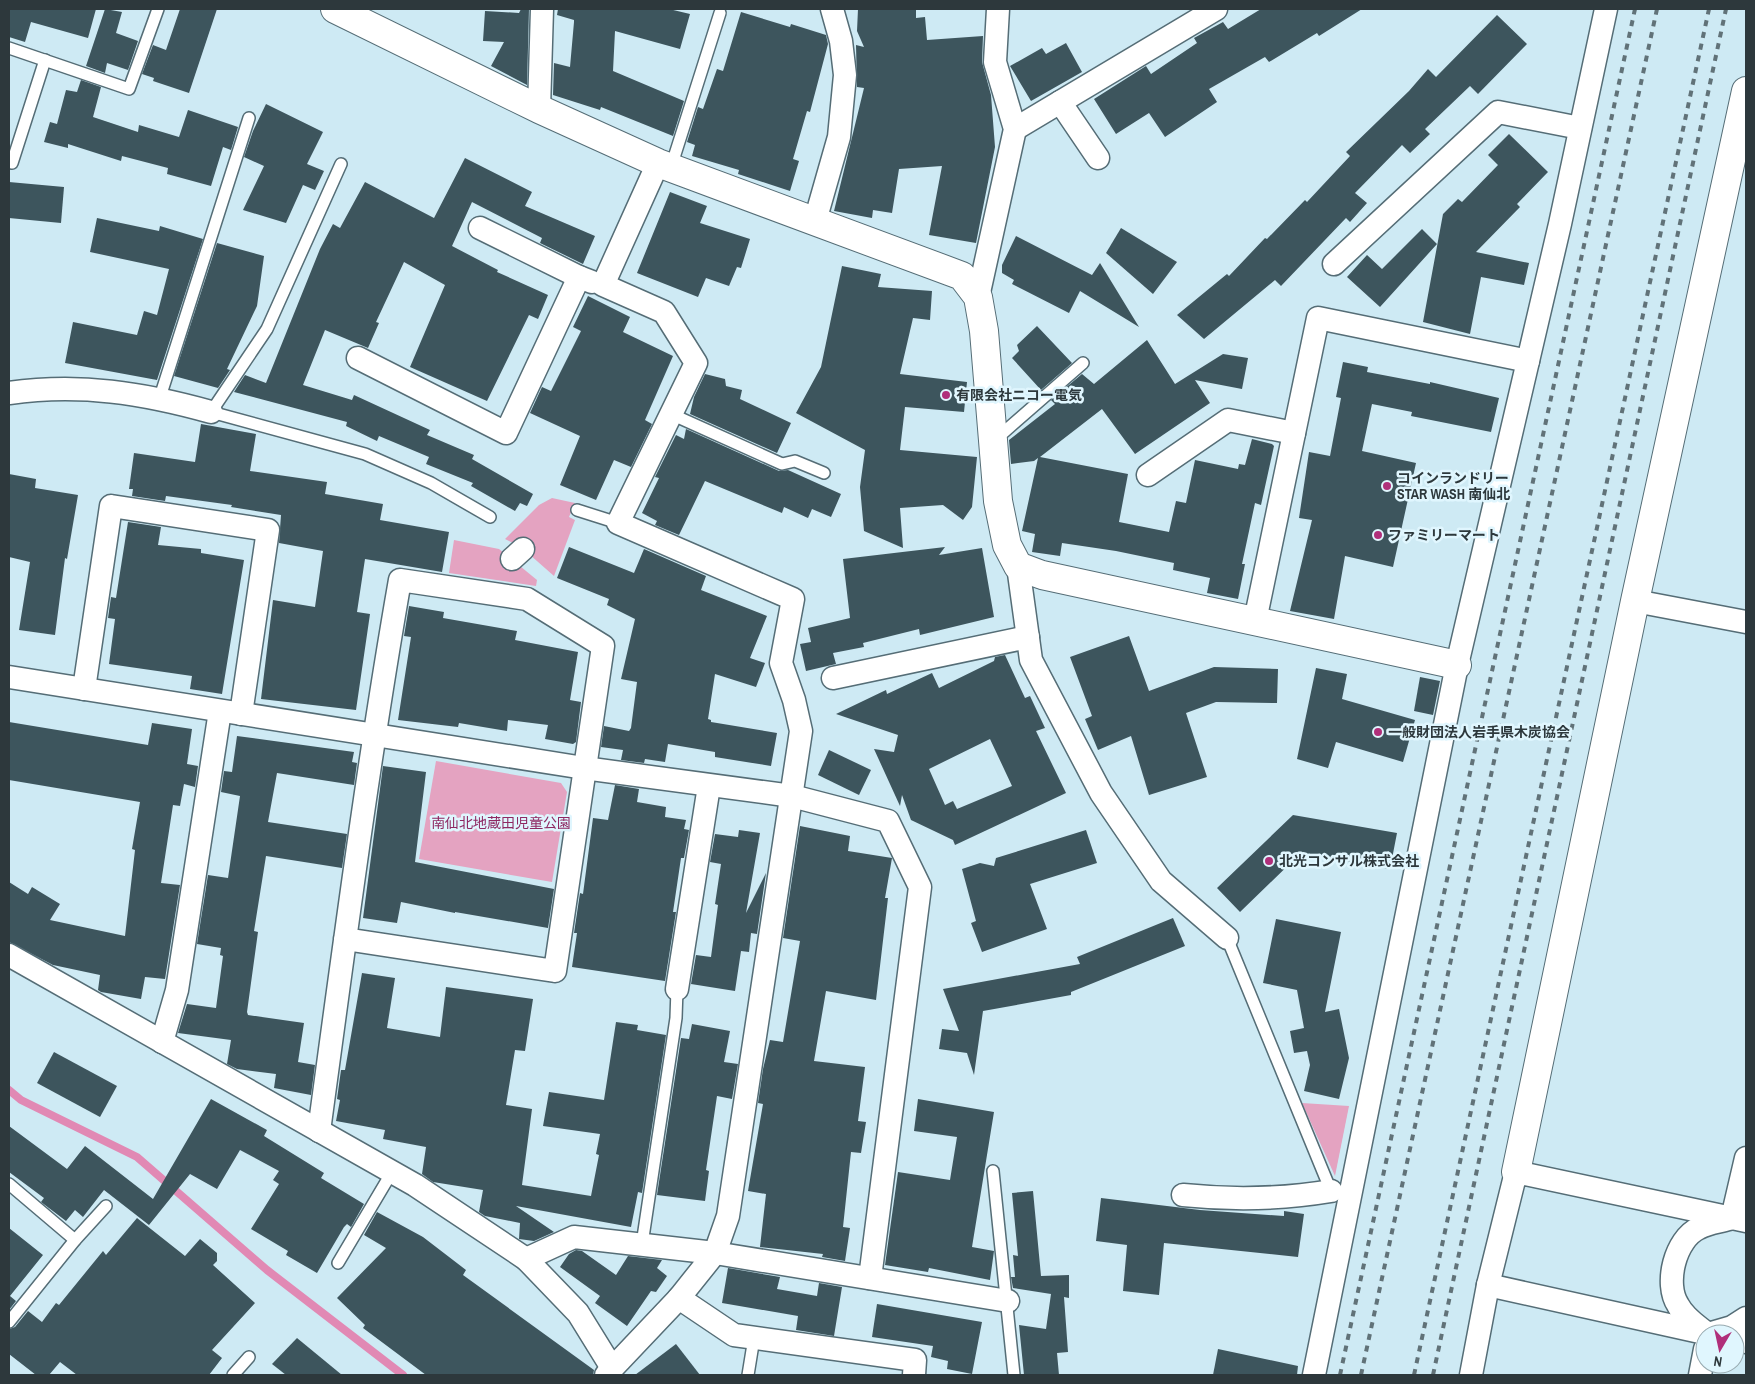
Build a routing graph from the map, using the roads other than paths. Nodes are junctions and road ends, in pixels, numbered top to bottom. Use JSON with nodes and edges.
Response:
{"nodes":[{"id":1,"x":158,"y":9,"type":"edge"},
{"id":2,"x":335,"y":9,"type":"edge"},
{"id":3,"x":542,"y":9,"type":"edge"},
{"id":4,"x":832,"y":9,"type":"edge"},
{"id":5,"x":998,"y":9,"type":"edge"},
{"id":6,"x":1216,"y":9,"type":"edge"},
{"id":7,"x":1606,"y":9,"type":"edge"},
{"id":8,"x":720,"y":13,"type":"dead end"},
{"id":9,"x":9,"y":48,"type":"edge"},
{"id":10,"x":45,"y":60,"type":"junction"},
{"id":11,"x":1746,"y":91,"type":"edge"},
{"id":12,"x":1060,"y":102,"type":"junction"},
{"id":13,"x":539,"y":109,"type":"junction"},
{"id":14,"x":249,"y":118,"type":"dead end"},
{"id":15,"x":1580,"y":128,"type":"junction"},
{"id":16,"x":1015,"y":129,"type":"junction"},
{"id":17,"x":1098,"y":158,"type":"dead end"},
{"id":18,"x":9,"y":162,"type":"edge"},
{"id":19,"x":341,"y":164,"type":"dead end"},
{"id":20,"x":664,"y":165,"type":"junction"},
{"id":21,"x":815,"y":221,"type":"junction"},
{"id":22,"x":480,"y":228,"type":"dead end"},
{"id":23,"x":1334,"y":264,"type":"dead end"},
{"id":24,"x":579,"y":277,"type":"junction"},
{"id":25,"x":603,"y":285,"type":"junction"},
{"id":26,"x":978,"y":297,"type":"junction"},
{"id":27,"x":358,"y":358,"type":"dead end"},
{"id":28,"x":1528,"y":361,"type":"junction"},
{"id":29,"x":1083,"y":363,"type":"dead end"},
{"id":30,"x":9,"y":393,"type":"edge"},
{"id":31,"x":160,"y":398,"type":"junction"},
{"id":32,"x":211,"y":412,"type":"junction"},
{"id":33,"x":671,"y":414,"type":"junction"},
{"id":34,"x":1294,"y":433,"type":"junction"},
{"id":35,"x":992,"y":434,"type":"junction"},
{"id":36,"x":824,"y":473,"type":"dead end"},
{"id":37,"x":1148,"y":475,"type":"dead end"},
{"id":38,"x":577,"y":510,"type":"dead end"},
{"id":39,"x":490,"y":517,"type":"dead end"},
{"id":40,"x":618,"y":523,"type":"junction"},
{"id":41,"x":1018,"y":566,"type":"junction"},
{"id":42,"x":1635,"y":601,"type":"junction"},
{"id":43,"x":1255,"y":621,"type":"junction"},
{"id":44,"x":1746,"y":622,"type":"edge"},
{"id":45,"x":1028,"y":637,"type":"junction"},
{"id":46,"x":1457,"y":665,"type":"junction"},
{"id":47,"x":9,"y":677,"type":"edge"},
{"id":48,"x":833,"y":678,"type":"dead end"},
{"id":49,"x":84,"y":689,"type":"junction"},
{"id":50,"x":231,"y":712,"type":"junction"},
{"id":51,"x":372,"y":735,"type":"junction"},
{"id":52,"x":584,"y":768,"type":"junction"},
{"id":53,"x":709,"y":786,"type":"junction"},
{"id":54,"x":792,"y":796,"type":"junction"},
{"id":55,"x":1227,"y":938,"type":"joint"},
{"id":56,"x":345,"y":939,"type":"junction"},
{"id":57,"x":9,"y":955,"type":"edge"},
{"id":58,"x":676,"y":988,"type":"joint"},
{"id":59,"x":162,"y":1042,"type":"junction"},
{"id":60,"x":319,"y":1131,"type":"junction"},
{"id":61,"x":1746,"y":1158,"type":"edge"},
{"id":62,"x":992,"y":1171,"type":"dead end"},
{"id":63,"x":392,"y":1172,"type":"junction"},
{"id":64,"x":1516,"y":1172,"type":"junction"},
{"id":65,"x":9,"y":1184,"type":"edge"},
{"id":66,"x":1341,"y":1194,"type":"junction"},
{"id":67,"x":1183,"y":1195,"type":"dead end"},
{"id":68,"x":106,"y":1206,"type":"dead end"},
{"id":69,"x":1742,"y":1224,"type":"edge"},
{"id":70,"x":75,"y":1240,"type":"junction"},
{"id":71,"x":642,"y":1244,"type":"junction"},
{"id":72,"x":715,"y":1253,"type":"junction"},
{"id":73,"x":526,"y":1260,"type":"junction"},
{"id":74,"x":338,"y":1263,"type":"dead end"},
{"id":75,"x":870,"y":1278,"type":"junction"},
{"id":76,"x":1488,"y":1285,"type":"junction"},
{"id":77,"x":679,"y":1298,"type":"junction"},
{"id":78,"x":1008,"y":1301,"type":"junction"},
{"id":79,"x":9,"y":1322,"type":"edge"},
{"id":80,"x":1696,"y":1324,"type":"edge"},
{"id":81,"x":1695,"y":1331,"type":"edge"},
{"id":82,"x":754,"y":1338,"type":"junction"},
{"id":83,"x":249,"y":1357,"type":"dead end"},
{"id":84,"x":612,"y":1373,"type":"edge"},
{"id":85,"x":234,"y":1375,"type":"edge"},
{"id":86,"x":748,"y":1375,"type":"edge"},
{"id":87,"x":914,"y":1375,"type":"edge"},
{"id":88,"x":1014,"y":1375,"type":"edge"},
{"id":89,"x":1314,"y":1375,"type":"edge"},
{"id":90,"x":1471,"y":1375,"type":"edge"}],
"edges":[{"from":1,"to":10,"type":"lane"},
{"from":2,"to":13,"type":"street"},
{"from":3,"to":13,"type":"street"},
{"from":4,"to":21,"type":"street"},
{"from":5,"to":16,"type":"street"},
{"from":6,"to":12,"type":"street"},
{"from":7,"to":15,"type":"street"},
{"from":8,"to":20,"type":"lane"},
{"from":9,"to":10,"type":"lane"},
{"from":10,"to":18,"type":"lane"},
{"from":11,"to":42,"type":"street"},
{"from":12,"to":16,"type":"street"},
{"from":12,"to":17,"type":"street"},
{"from":13,"to":20,"type":"street"},
{"from":14,"to":31,"type":"lane"},
{"from":15,"to":23,"type":"street"},
{"from":15,"to":28,"type":"street"},
{"from":16,"to":26,"type":"street"},
{"from":19,"to":32,"type":"lane"},
{"from":20,"to":21,"type":"street"},
{"from":20,"to":25,"type":"street"},
{"from":21,"to":26,"type":"street"},
{"from":22,"to":24,"type":"street"},
{"from":24,"to":25,"type":"street"},
{"from":24,"to":27,"type":"street"},
{"from":25,"to":33,"type":"street"},
{"from":26,"to":35,"type":"street"},
{"from":28,"to":34,"type":"street"},
{"from":28,"to":46,"type":"street"},
{"from":29,"to":35,"type":"lane"},
{"from":30,"to":31,"type":"street"},
{"from":31,"to":32,"type":"street"},
{"from":32,"to":39,"type":"lane"},
{"from":33,"to":36,"type":"lane"},
{"from":33,"to":40,"type":"street"},
{"from":34,"to":37,"type":"street"},
{"from":34,"to":43,"type":"street"},
{"from":35,"to":41,"type":"street"},
{"from":38,"to":40,"type":"lane"},
{"from":40,"to":54,"type":"street"},
{"from":41,"to":43,"type":"street"},
{"from":41,"to":45,"type":"street"},
{"from":42,"to":44,"type":"street"},
{"from":42,"to":64,"type":"street"},
{"from":43,"to":46,"type":"street"},
{"from":45,"to":48,"type":"street"},
{"from":45,"to":55,"type":"street"},
{"from":46,"to":66,"type":"street"},
{"from":47,"to":49,"type":"street"},
{"from":49,"to":50,"type":"street"},
{"from":49,"to":50,"type":"street"},
{"from":50,"to":51,"type":"street"},
{"from":50,"to":59,"type":"street"},
{"from":51,"to":52,"type":"street"},
{"from":51,"to":52,"type":"street"},
{"from":51,"to":56,"type":"street"},
{"from":52,"to":53,"type":"street"},
{"from":52,"to":56,"type":"street"},
{"from":53,"to":54,"type":"street"},
{"from":53,"to":58,"type":"street"},
{"from":54,"to":72,"type":"street"},
{"from":54,"to":75,"type":"street"},
{"from":55,"to":66,"type":"lane"},
{"from":56,"to":60,"type":"street"},
{"from":57,"to":59,"type":"street"},
{"from":58,"to":71,"type":"lane"},
{"from":59,"to":60,"type":"street"},
{"from":60,"to":63,"type":"street"},
{"from":61,"to":69,"type":"street"},
{"from":62,"to":78,"type":"lane"},
{"from":63,"to":73,"type":"street"},
{"from":63,"to":74,"type":"lane"},
{"from":64,"to":69,"type":"street"},
{"from":64,"to":76,"type":"street"},
{"from":65,"to":70,"type":"lane"},
{"from":66,"to":67,"type":"street"},
{"from":66,"to":89,"type":"street"},
{"from":68,"to":70,"type":"lane"},
{"from":69,"to":80,"type":"street"},
{"from":70,"to":79,"type":"lane"},
{"from":71,"to":72,"type":"street"},
{"from":71,"to":73,"type":"street"},
{"from":72,"to":75,"type":"street"},
{"from":72,"to":77,"type":"street"},
{"from":73,"to":84,"type":"street"},
{"from":75,"to":78,"type":"street"},
{"from":76,"to":81,"type":"street"},
{"from":76,"to":90,"type":"street"},
{"from":77,"to":82,"type":"street"},
{"from":77,"to":84,"type":"street"},
{"from":78,"to":88,"type":"lane"},
{"from":82,"to":86,"type":"lane"},
{"from":82,"to":87,"type":"street"},
{"from":83,"to":85,"type":"lane"}]}
